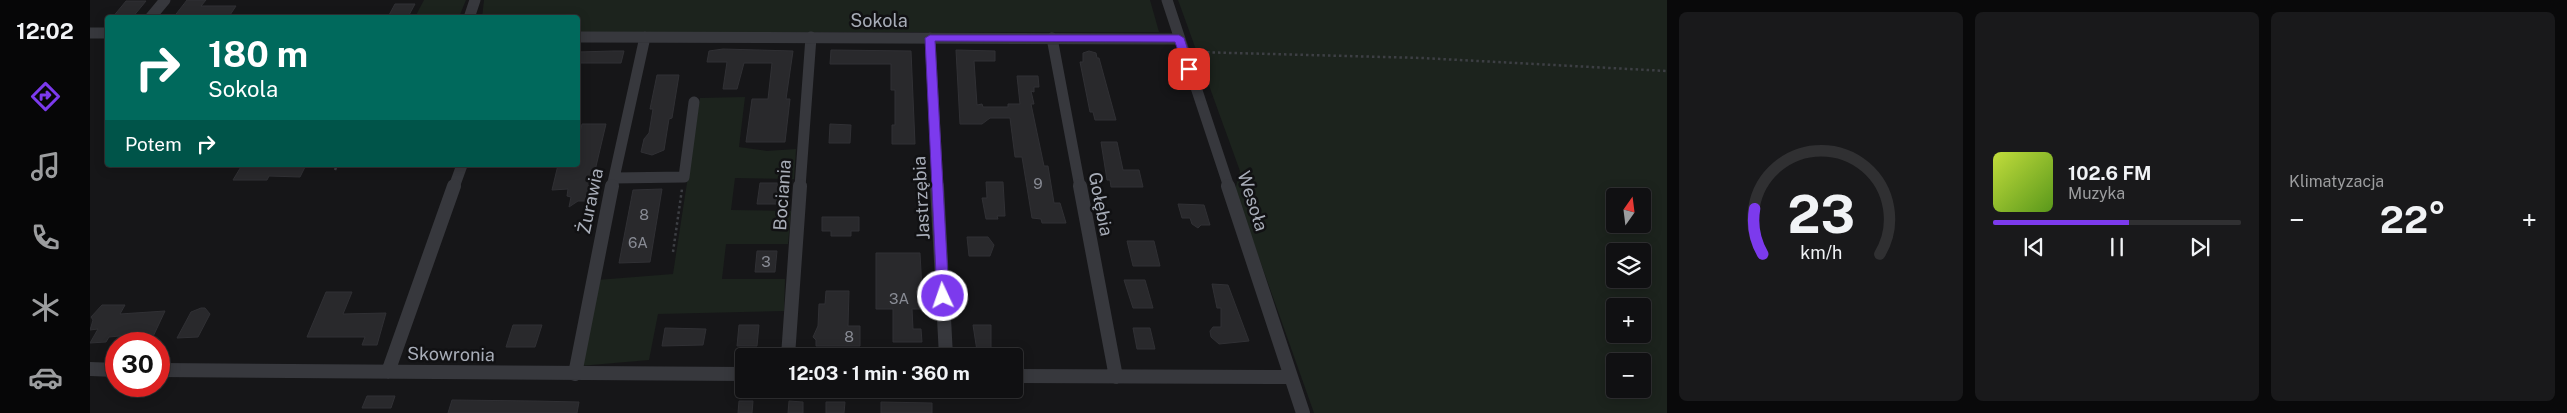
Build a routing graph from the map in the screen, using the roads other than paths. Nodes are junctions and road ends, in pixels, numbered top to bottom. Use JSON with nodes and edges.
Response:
{"nodes":[{"id":1,"x":165,"y":0,"type":"edge"},
{"id":2,"x":475,"y":0,"type":"edge"},
{"id":3,"x":1168,"y":0,"type":"edge"},
{"id":4,"x":152,"y":15,"type":"edge"},
{"id":5,"x":470,"y":15,"type":"edge"},
{"id":6,"x":90,"y":33,"type":"edge"},
{"id":7,"x":105,"y":33,"type":"edge"},
{"id":8,"x":580,"y":37,"type":"edge"},
{"id":9,"x":645,"y":37,"type":"junction"},
{"id":10,"x":811,"y":37,"type":"junction"},
{"id":11,"x":930,"y":38,"type":"junction"},
{"id":12,"x":1052,"y":38,"type":"junction"},
{"id":13,"x":1181,"y":45,"type":"junction"},
{"id":14,"x":694,"y":102,"type":"dead end"},
{"id":15,"x":461,"y":167,"type":"edge"},
{"id":16,"x":614,"y":178,"type":"junction"},
{"id":17,"x":789,"y":348,"type":"edge"},
{"id":18,"x":946,"y":348,"type":"edge"},
{"id":19,"x":90,"y":369,"type":"edge"},
{"id":20,"x":105,"y":370,"type":"edge"},
{"id":21,"x":170,"y":370,"type":"edge"},
{"id":22,"x":388,"y":372,"type":"junction"},
{"id":23,"x":574,"y":374,"type":"junction"},
{"id":24,"x":735,"y":374,"type":"edge"},
{"id":25,"x":1023,"y":376,"type":"edge"},
{"id":26,"x":1116,"y":377,"type":"junction"},
{"id":27,"x":1291,"y":377,"type":"junction"},
{"id":28,"x":1303,"y":413,"type":"edge"}],
"edges":[{"from":1,"to":4,"type":"street"},
{"from":2,"to":5,"type":"street"},
{"from":3,"to":13,"type":"street","name":"Wesoła"},
{"from":6,"to":7,"type":"street"},
{"from":8,"to":9,"type":"street","name":"Sokola"},
{"from":9,"to":10,"type":"street","name":"Sokola"},
{"from":9,"to":16,"type":"street","name":"Żurawia"},
{"from":10,"to":11,"type":"street","name":"Sokola"},
{"from":10,"to":17,"type":"street","name":"Bociania"},
{"from":11,"to":12,"type":"street","name":"Sokola"},
{"from":11,"to":18,"type":"street","name":"Jastrzębia"},
{"from":12,"to":13,"type":"street","name":"Sokola"},
{"from":12,"to":26,"type":"street","name":"Gołębia"},
{"from":13,"to":27,"type":"street","name":"Wesoła"},
{"from":14,"to":16,"type":"street"},
{"from":15,"to":22,"type":"street"},
{"from":16,"to":23,"type":"street","name":"Żurawia"},
{"from":19,"to":20,"type":"street"},
{"from":21,"to":22,"type":"street","name":"Skowronia"},
{"from":22,"to":23,"type":"street","name":"Skowronia"},
{"from":23,"to":24,"type":"street","name":"Skowronia"},
{"from":25,"to":26,"type":"street"},
{"from":26,"to":27,"type":"street"},
{"from":27,"to":28,"type":"street","name":"Wesoła"}]}
